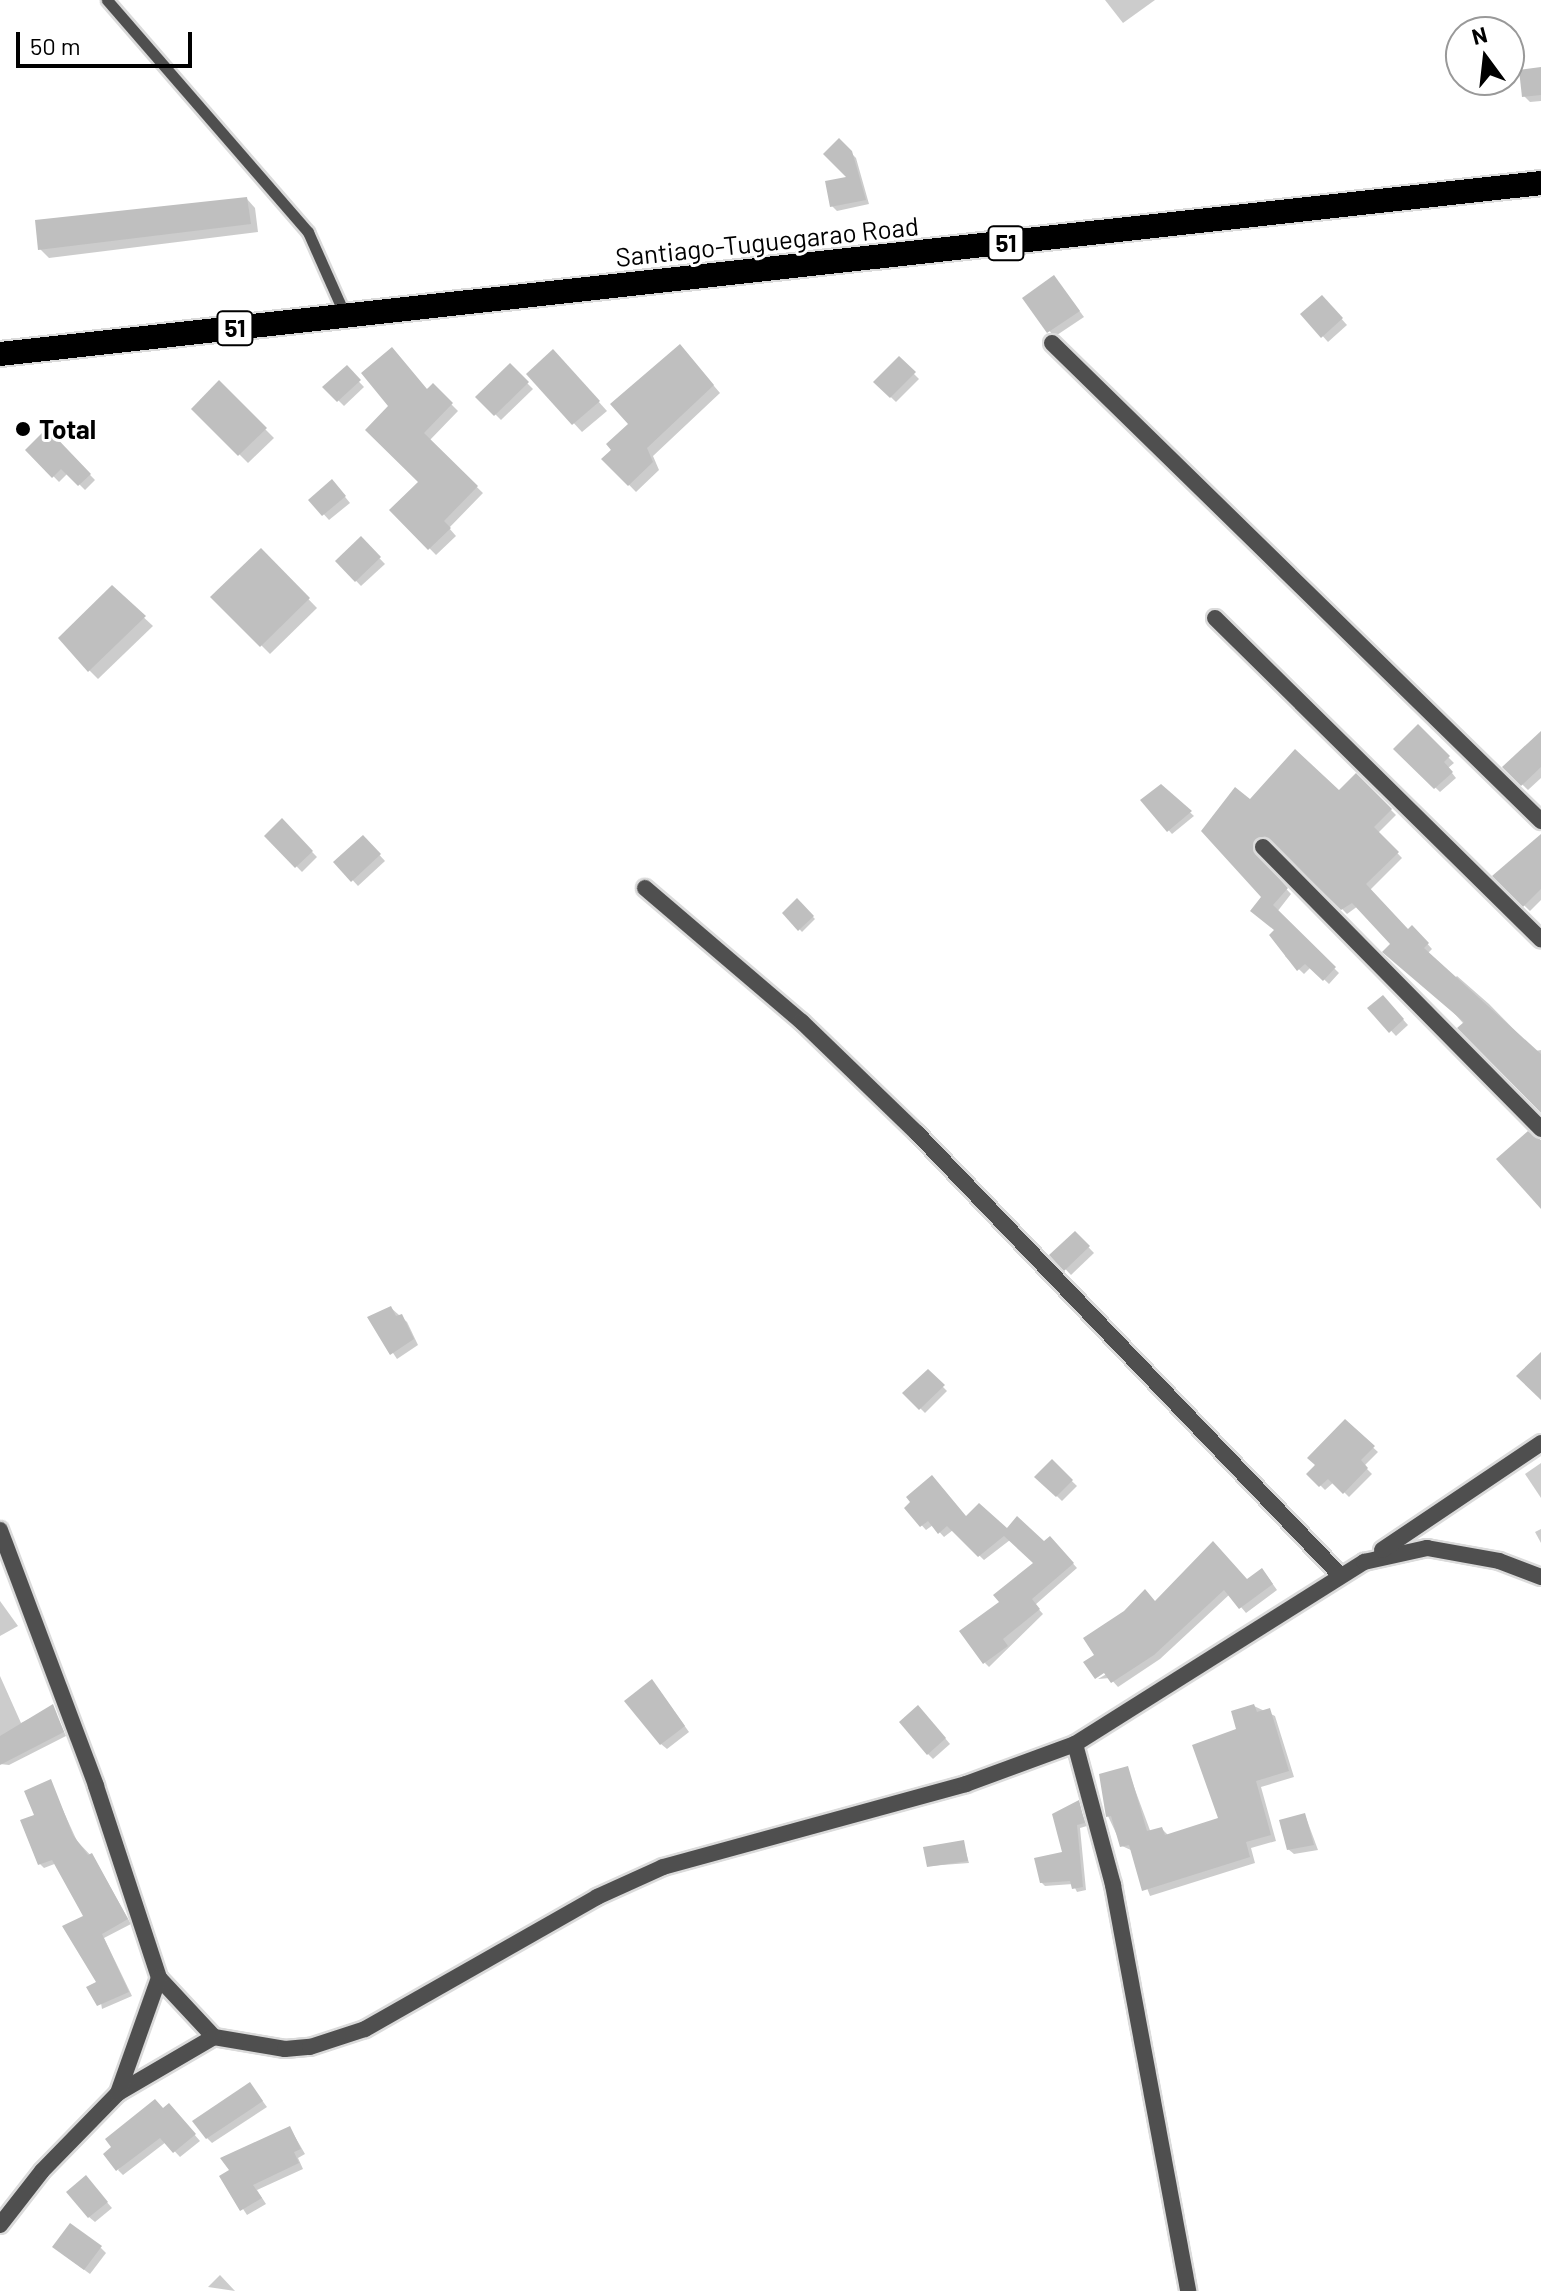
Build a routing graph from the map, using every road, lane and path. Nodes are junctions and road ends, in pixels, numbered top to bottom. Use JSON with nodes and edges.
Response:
{"nodes":[{"id":1,"x":107,"y":0,"type":"edge"},
{"id":2,"x":1541,"y":183,"type":"edge"},
{"id":3,"x":345,"y":316,"type":"junction"},
{"id":4,"x":1052,"y":343,"type":"dead end"},
{"id":5,"x":0,"y":354,"type":"edge"},
{"id":6,"x":1215,"y":618,"type":"dead end"},
{"id":7,"x":1541,"y":821,"type":"edge"},
{"id":8,"x":1263,"y":847,"type":"dead end"},
{"id":9,"x":645,"y":888,"type":"dead end"},
{"id":10,"x":1541,"y":940,"type":"edge"},
{"id":11,"x":1541,"y":1129,"type":"edge"},
{"id":12,"x":1541,"y":1443,"type":"edge"},
{"id":13,"x":0,"y":1530,"type":"edge"},
{"id":14,"x":1364,"y":1562,"type":"junction"},
{"id":15,"x":1341,"y":1576,"type":"junction"},
{"id":16,"x":1541,"y":1577,"type":"edge"},
{"id":17,"x":1075,"y":1744,"type":"junction"},
{"id":18,"x":159,"y":1978,"type":"junction"},
{"id":19,"x":214,"y":2037,"type":"junction"},
{"id":20,"x":118,"y":2093,"type":"junction"},
{"id":21,"x":0,"y":2225,"type":"edge"},
{"id":22,"x":1188,"y":2291,"type":"edge"}],
"edges":[{"from":1,"to":3,"type":"lane"},
{"from":2,"to":3,"type":"highway","name":"Santiago-Tuguegarao Road","number":"51"},
{"from":3,"to":5,"type":"highway","name":"Santiago-Tuguegarao Road","number":"51"},
{"from":4,"to":7,"type":"street"},
{"from":6,"to":10,"type":"street"},
{"from":8,"to":11,"type":"street"},
{"from":9,"to":15,"type":"street"},
{"from":12,"to":14,"type":"street"},
{"from":13,"to":18,"type":"street"},
{"from":14,"to":15,"type":"street"},
{"from":14,"to":16,"type":"street"},
{"from":15,"to":17,"type":"street"},
{"from":17,"to":19,"type":"street"},
{"from":17,"to":22,"type":"street"},
{"from":18,"to":19,"type":"street"},
{"from":18,"to":20,"type":"street"},
{"from":19,"to":20,"type":"street"},
{"from":20,"to":21,"type":"street"}]}
